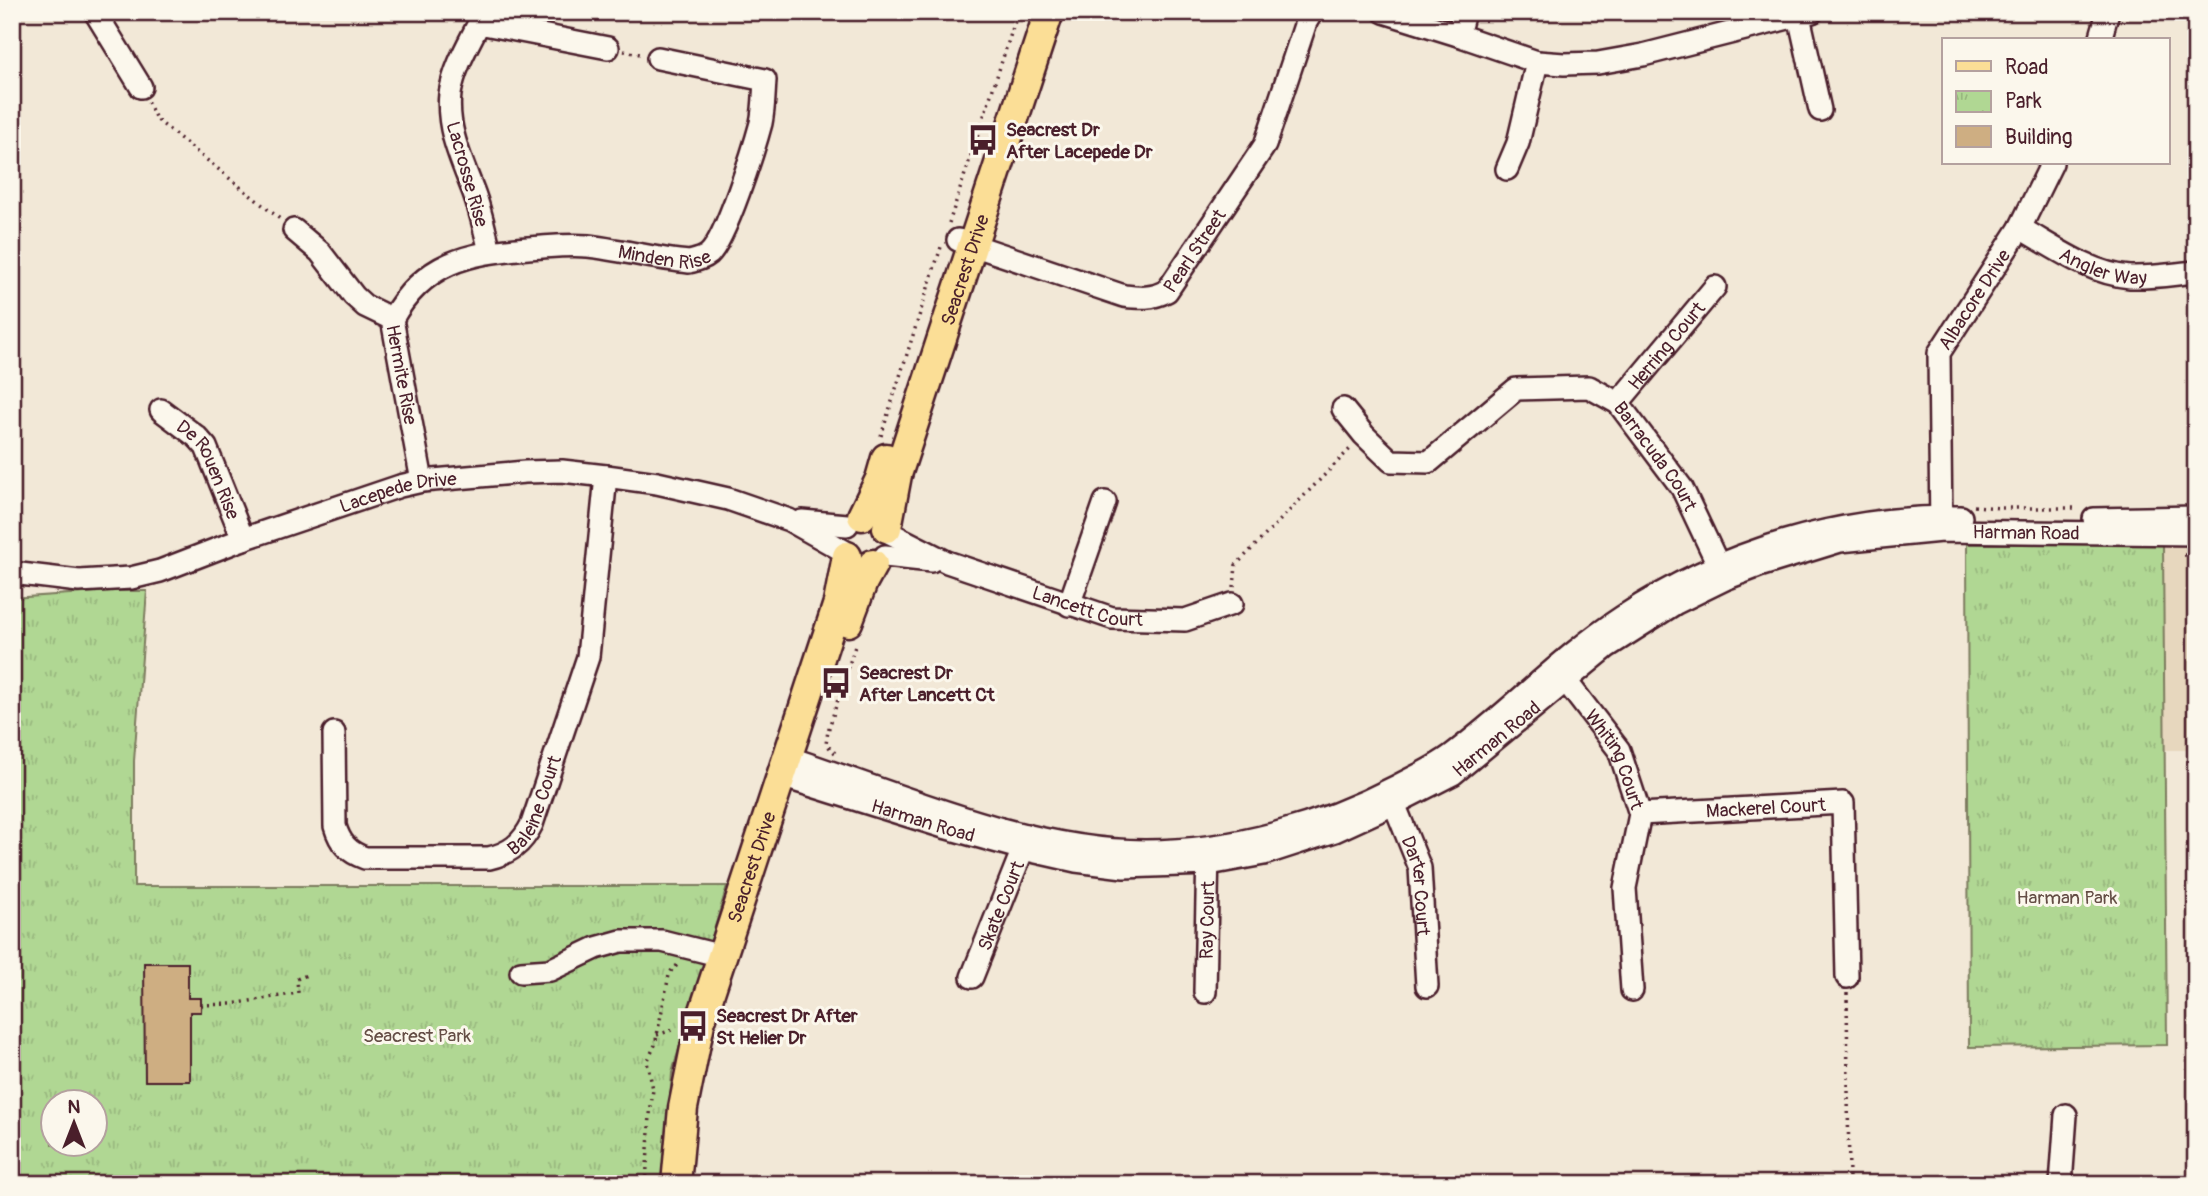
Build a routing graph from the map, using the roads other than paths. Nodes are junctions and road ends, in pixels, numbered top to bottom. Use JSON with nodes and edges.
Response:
{"nodes":[{"id":1,"x":95,"y":12,"type":"edge"},
{"id":2,"x":1033,"y":12,"type":"edge"},
{"id":3,"x":1049,"y":12,"type":"edge"},
{"id":4,"x":1312,"y":12,"type":"edge"},
{"id":5,"x":1384,"y":12,"type":"edge"},
{"id":6,"x":1464,"y":12,"type":"edge"},
{"id":7,"x":2108,"y":12,"type":"edge"},
{"id":8,"x":1806,"y":14,"type":"edge"},
{"id":9,"x":1458,"y":35,"type":"junction"},
{"id":10,"x":2101,"y":38,"type":"edge"},
{"id":11,"x":608,"y":48,"type":"road end"},
{"id":12,"x":658,"y":58,"type":"road end"},
{"id":13,"x":1537,"y":62,"type":"junction"},
{"id":14,"x":141,"y":87,"type":"road end"},
{"id":15,"x":1820,"y":110,"type":"dead end"},
{"id":16,"x":2052,"y":164,"type":"edge"},
{"id":17,"x":1507,"y":169,"type":"dead end"},
{"id":18,"x":2020,"y":228,"type":"junction"},
{"id":19,"x":294,"y":230,"type":"road end"},
{"id":20,"x":956,"y":236,"type":"junction"},
{"id":21,"x":490,"y":251,"type":"junction"},
{"id":22,"x":2196,"y":272,"type":"edge"},
{"id":23,"x":1715,"y":287,"type":"dead end"},
{"id":24,"x":392,"y":319,"type":"junction"},
{"id":25,"x":1618,"y":403,"type":"junction"},
{"id":26,"x":1343,"y":409,"type":"dead end"},
{"id":27,"x":161,"y":410,"type":"dead end"},
{"id":28,"x":606,"y":476,"type":"junction"},
{"id":29,"x":422,"y":481,"type":"junction"},
{"id":30,"x":1105,"y":502,"type":"dead end"},
{"id":31,"x":1940,"y":515,"type":"junction"},
{"id":32,"x":2196,"y":517,"type":"edge"},
{"id":33,"x":2196,"y":534,"type":"edge"},
{"id":34,"x":243,"y":539,"type":"junction"},
{"id":35,"x":867,"y":541,"type":"junction"},
{"id":36,"x":1721,"y":572,"type":"junction"},
{"id":37,"x":12,"y":573,"type":"edge"},
{"id":38,"x":1232,"y":604,"type":"road end"},
{"id":39,"x":1069,"y":605,"type":"junction"},
{"id":40,"x":1560,"y":674,"type":"junction"},
{"id":41,"x":334,"y":733,"type":"dead end"},
{"id":42,"x":792,"y":769,"type":"junction"},
{"id":43,"x":1391,"y":797,"type":"junction"},
{"id":44,"x":1640,"y":814,"type":"junction"},
{"id":45,"x":1024,"y":842,"type":"junction"},
{"id":46,"x":1208,"y":856,"type":"junction"},
{"id":47,"x":722,"y":956,"type":"junction"},
{"id":48,"x":521,"y":972,"type":"dead end"},
{"id":49,"x":972,"y":977,"type":"dead end"},
{"id":50,"x":1847,"y":977,"type":"road end"},
{"id":51,"x":1427,"y":986,"type":"dead end"},
{"id":52,"x":1632,"y":990,"type":"dead end"},
{"id":53,"x":1205,"y":992,"type":"dead end"},
{"id":54,"x":2066,"y":1115,"type":"dead end"},
{"id":55,"x":676,"y":1184,"type":"edge"},
{"id":56,"x":690,"y":1184,"type":"edge"},
{"id":57,"x":2060,"y":1184,"type":"edge"}],
"edges":[{"from":1,"to":14,"type":"street"},
{"from":2,"to":20,"type":"main road","name":"Seacrest Drive"},
{"from":3,"to":20,"type":"main road","name":"Seacrest Drive"},
{"from":4,"to":20,"type":"street","name":"Pearl Street"},
{"from":5,"to":9,"type":"street"},
{"from":6,"to":9,"type":"street"},
{"from":7,"to":10,"type":"street"},
{"from":8,"to":13,"type":"street"},
{"from":8,"to":15,"type":"street"},
{"from":9,"to":13,"type":"street"},
{"from":11,"to":21,"type":"street","name":"Lacrosse Rise"},
{"from":12,"to":21,"type":"street","name":"Minden Rise"},
{"from":13,"to":17,"type":"street"},
{"from":16,"to":18,"type":"street","name":"Albacore Drive"},
{"from":18,"to":22,"type":"street","name":"Angler Way"},
{"from":18,"to":31,"type":"street","name":"Albacore Drive"},
{"from":19,"to":24,"type":"street","name":"Hermite Rise"},
{"from":20,"to":35,"type":"main road","name":"Seacrest Drive"},
{"from":21,"to":24,"type":"street","name":"Minden Rise"},
{"from":23,"to":25,"type":"street","name":"Herring Court"},
{"from":24,"to":29,"type":"street","name":"Hermite Rise"},
{"from":25,"to":26,"type":"street","name":"Barracuda Court"},
{"from":25,"to":36,"type":"street","name":"Barracuda Court"},
{"from":27,"to":34,"type":"street","name":"De Rouen Rise"},
{"from":28,"to":29,"type":"street","name":"Lacepede Drive"},
{"from":28,"to":35,"type":"street","name":"Lacepede Drive"},
{"from":28,"to":41,"type":"street","name":"Baleine Court"},
{"from":29,"to":34,"type":"street","name":"Lacepede Drive"},
{"from":30,"to":39,"type":"street"},
{"from":31,"to":32,"type":"street","name":"Harman Road"},
{"from":31,"to":33,"type":"street","name":"Harman Road"},
{"from":31,"to":36,"type":"street","name":"Harman Road"},
{"from":34,"to":37,"type":"street","name":"Lacepede Drive"},
{"from":35,"to":39,"type":"street","name":"Lancett Court"},
{"from":35,"to":42,"type":"main road","name":"Seacrest Drive"},
{"from":36,"to":40,"type":"street","name":"Harman Road"},
{"from":38,"to":39,"type":"street","name":"Lancett Court"},
{"from":40,"to":43,"type":"street","name":"Harman Road"},
{"from":40,"to":44,"type":"street","name":"Whiting Court"},
{"from":42,"to":45,"type":"street","name":"Harman Road"},
{"from":42,"to":47,"type":"main road","name":"Seacrest Drive"},
{"from":42,"to":56,"type":"main road","name":"Seacrest Drive"},
{"from":43,"to":46,"type":"street","name":"Harman Road"},
{"from":43,"to":51,"type":"street","name":"Darter Court"},
{"from":44,"to":50,"type":"street","name":"Mackerel Court"},
{"from":44,"to":52,"type":"street","name":"Whiting Court"},
{"from":45,"to":46,"type":"street","name":"Harman Road"},
{"from":45,"to":49,"type":"street","name":"Skate Court"},
{"from":46,"to":53,"type":"street","name":"Ray Court"},
{"from":47,"to":48,"type":"street"},
{"from":47,"to":55,"type":"main road","name":"Seacrest Drive"},
{"from":54,"to":57,"type":"street"}]}
